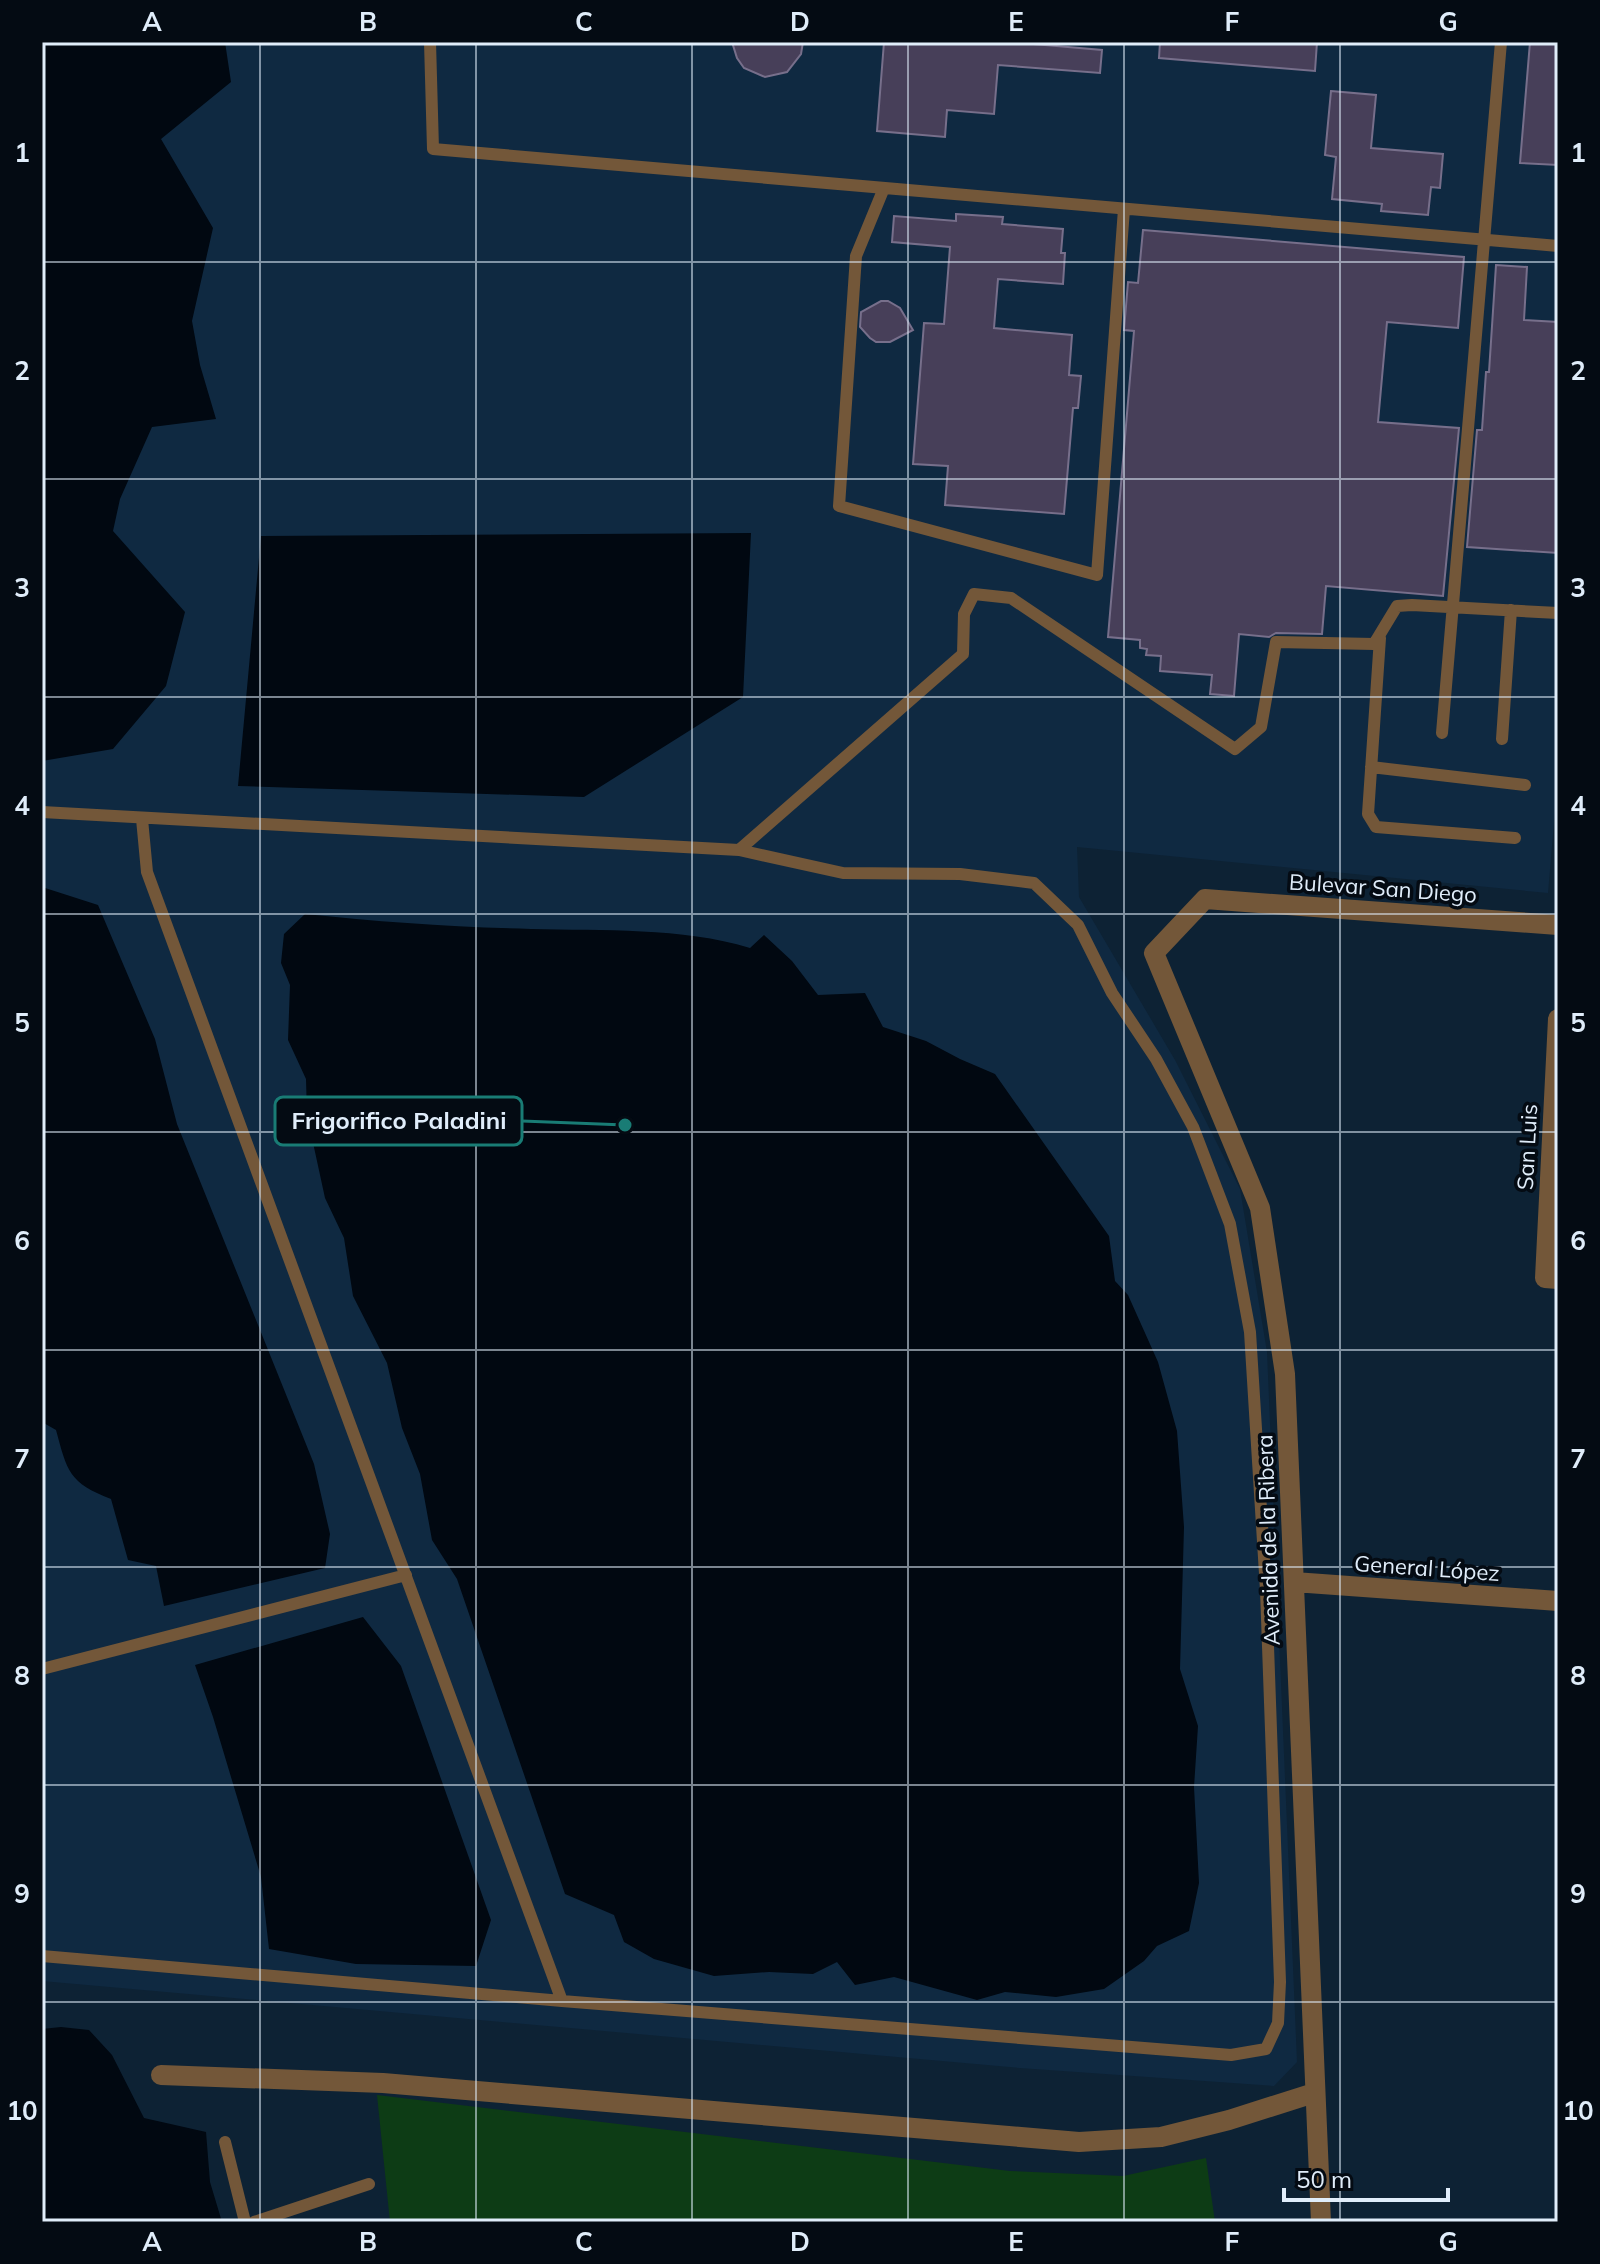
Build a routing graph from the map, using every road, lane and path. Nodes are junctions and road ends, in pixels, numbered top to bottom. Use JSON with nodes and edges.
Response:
{"nodes":[{"id":1,"x":430,"y":42,"type":"edge"},
{"id":2,"x":1501,"y":42,"type":"edge"},
{"id":3,"x":884,"y":188,"type":"junction"},
{"id":4,"x":1124,"y":209,"type":"junction"},
{"id":5,"x":1483,"y":240,"type":"junction"},
{"id":6,"x":1558,"y":246,"type":"edge"},
{"id":7,"x":1452,"y":606,"type":"junction"},
{"id":8,"x":1511,"y":610,"type":"junction"},
{"id":9,"x":1558,"y":613,"type":"edge"},
{"id":10,"x":1380,"y":638,"type":"junction"},
{"id":11,"x":1442,"y":733,"type":"dead end"},
{"id":12,"x":1502,"y":739,"type":"dead end"},
{"id":13,"x":1371,"y":767,"type":"junction"},
{"id":14,"x":1525,"y":785,"type":"dead end"},
{"id":15,"x":42,"y":812,"type":"edge"},
{"id":16,"x":142,"y":819,"type":"junction"},
{"id":17,"x":1515,"y":838,"type":"dead end"},
{"id":18,"x":739,"y":850,"type":"junction"},
{"id":19,"x":1205,"y":899,"type":"joint"},
{"id":20,"x":1558,"y":925,"type":"edge"},
{"id":21,"x":1558,"y":1019,"type":"edge"},
{"id":22,"x":1551,"y":1278,"type":"edge"},
{"id":23,"x":406,"y":1575,"type":"junction"},
{"id":24,"x":1294,"y":1582,"type":"junction"},
{"id":25,"x":1558,"y":1601,"type":"edge"},
{"id":26,"x":42,"y":1669,"type":"edge"},
{"id":27,"x":42,"y":1956,"type":"edge"},
{"id":28,"x":562,"y":2001,"type":"junction"},
{"id":29,"x":161,"y":2075,"type":"dead end"},
{"id":30,"x":1314,"y":2093,"type":"junction"},
{"id":31,"x":225,"y":2142,"type":"dead end"},
{"id":32,"x":369,"y":2184,"type":"dead end"},
{"id":33,"x":245,"y":2222,"type":"edge"},
{"id":34,"x":254,"y":2222,"type":"edge"},
{"id":35,"x":1321,"y":2222,"type":"edge"}],
"edges":[{"from":1,"to":3,"type":"lane"},
{"from":2,"to":5,"type":"lane"},
{"from":3,"to":4,"type":"lane"},
{"from":3,"to":4,"type":"lane"},
{"from":4,"to":5,"type":"lane"},
{"from":5,"to":6,"type":"lane"},
{"from":5,"to":7,"type":"lane"},
{"from":7,"to":8,"type":"lane"},
{"from":7,"to":10,"type":"lane"},
{"from":7,"to":11,"type":"lane"},
{"from":8,"to":9,"type":"lane"},
{"from":8,"to":12,"type":"lane"},
{"from":10,"to":13,"type":"lane"},
{"from":10,"to":18,"type":"lane"},
{"from":13,"to":14,"type":"lane"},
{"from":13,"to":17,"type":"lane"},
{"from":15,"to":16,"type":"lane"},
{"from":16,"to":18,"type":"lane"},
{"from":16,"to":23,"type":"lane"},
{"from":18,"to":28,"type":"lane"},
{"from":19,"to":20,"type":"street","name":"Bulevar San Diego"},
{"from":19,"to":24,"type":"street","name":"Avenida de la Ribera"},
{"from":21,"to":22,"type":"street","name":"San Luis"},
{"from":23,"to":26,"type":"lane"},
{"from":23,"to":28,"type":"lane"},
{"from":24,"to":25,"type":"street","name":"General López"},
{"from":24,"to":30,"type":"street","name":"Avenida de la Ribera"},
{"from":27,"to":28,"type":"lane"},
{"from":29,"to":30,"type":"street"},
{"from":30,"to":35,"type":"street","name":"Avenida de la Ribera"},
{"from":31,"to":33,"type":"lane"},
{"from":32,"to":34,"type":"lane"}]}
